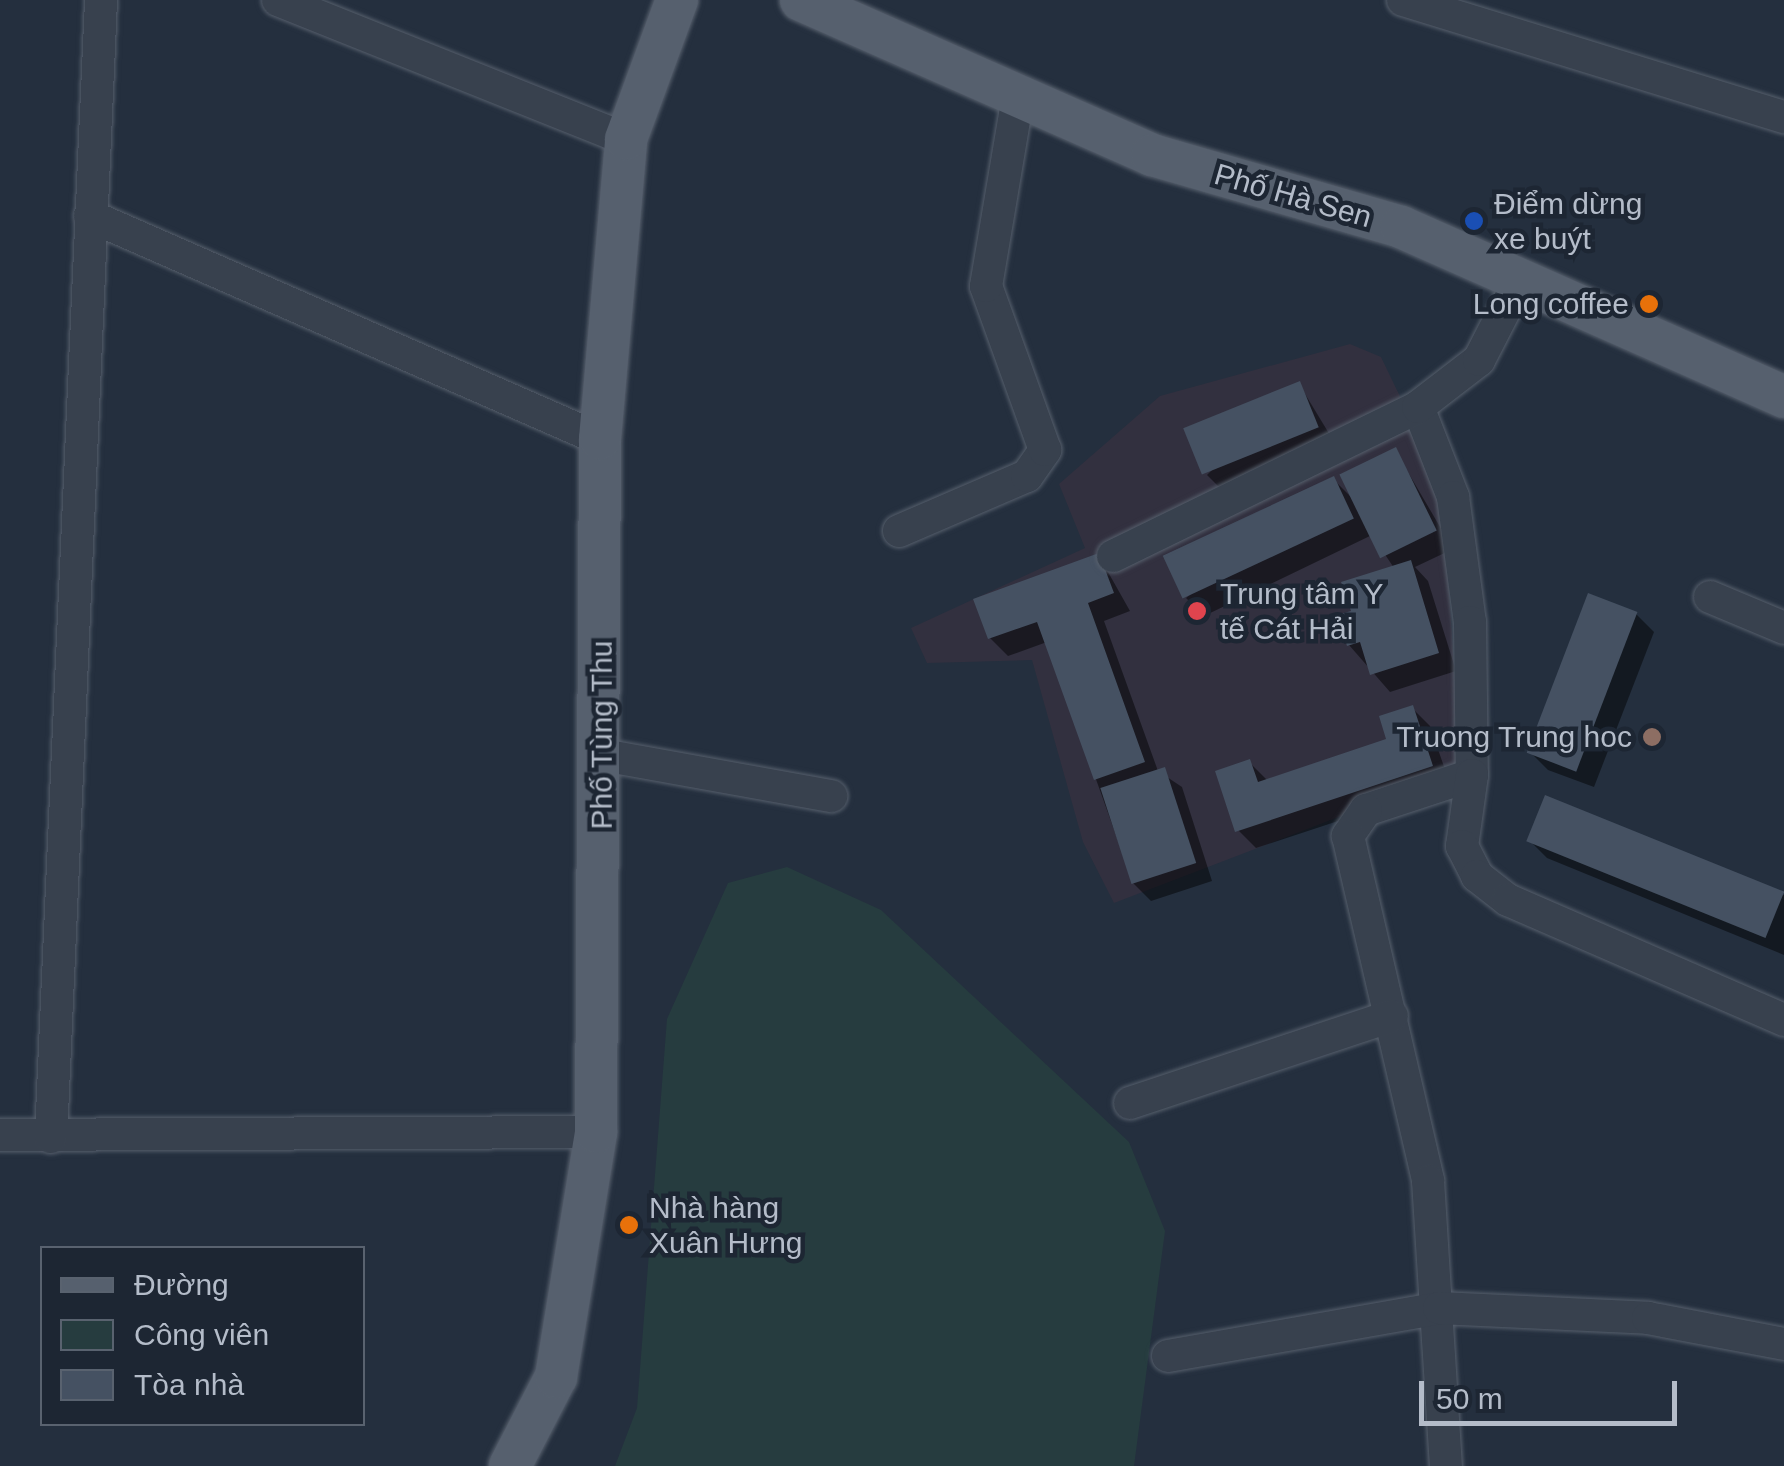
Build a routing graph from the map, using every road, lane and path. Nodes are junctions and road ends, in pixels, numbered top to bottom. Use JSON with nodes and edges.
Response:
{"nodes":[{"id":1,"x":101,"y":0,"type":"edge"},
{"id":2,"x":278,"y":0,"type":"edge"},
{"id":3,"x":677,"y":0,"type":"edge"},
{"id":4,"x":800,"y":0,"type":"edge"},
{"id":5,"x":1403,"y":0,"type":"edge"},
{"id":6,"x":1018,"y":96,"type":"junction"},
{"id":7,"x":1784,"y":117,"type":"edge"},
{"id":8,"x":626,"y":139,"type":"junction"},
{"id":9,"x":90,"y":216,"type":"junction"},
{"id":10,"x":1520,"y":280,"type":"junction"},
{"id":11,"x":1784,"y":397,"type":"edge"},
{"id":12,"x":1418,"y":407,"type":"junction"},
{"id":13,"x":600,"y":439,"type":"junction"},
{"id":14,"x":899,"y":531,"type":"dead end"},
{"id":15,"x":1112,"y":556,"type":"dead end"},
{"id":16,"x":1710,"y":598,"type":"dead end"},
{"id":17,"x":1784,"y":628,"type":"edge"},
{"id":18,"x":603,"y":755,"type":"junction"},
{"id":19,"x":1472,"y":775,"type":"junction"},
{"id":20,"x":831,"y":796,"type":"dead end"},
{"id":21,"x":1392,"y":1016,"type":"junction"},
{"id":22,"x":1784,"y":1020,"type":"edge"},
{"id":23,"x":1130,"y":1103,"type":"dead end"},
{"id":24,"x":596,"y":1132,"type":"junction"},
{"id":25,"x":0,"y":1136,"type":"edge"},
{"id":26,"x":51,"y":1136,"type":"junction"},
{"id":27,"x":1439,"y":1308,"type":"junction"},
{"id":28,"x":1784,"y":1344,"type":"edge"},
{"id":29,"x":1168,"y":1356,"type":"dead end"},
{"id":30,"x":510,"y":1466,"type":"edge"},
{"id":31,"x":1446,"y":1466,"type":"edge"}],
"edges":[{"from":1,"to":9,"type":"street"},
{"from":2,"to":8,"type":"street"},
{"from":3,"to":8,"type":"main road","name":"Phố Tùng Thu"},
{"from":4,"to":6,"type":"main road","name":"Phố Hà Sen"},
{"from":5,"to":7,"type":"street"},
{"from":6,"to":10,"type":"main road","name":"Phố Hà Sen"},
{"from":6,"to":14,"type":"street"},
{"from":8,"to":13,"type":"main road","name":"Phố Tùng Thu"},
{"from":9,"to":13,"type":"street"},
{"from":9,"to":26,"type":"street"},
{"from":10,"to":11,"type":"main road","name":"Phố Hà Sen"},
{"from":10,"to":12,"type":"street"},
{"from":12,"to":15,"type":"street"},
{"from":12,"to":19,"type":"street"},
{"from":13,"to":18,"type":"main road","name":"Phố Tùng Thu"},
{"from":16,"to":17,"type":"street"},
{"from":18,"to":20,"type":"street"},
{"from":18,"to":24,"type":"main road","name":"Phố Tùng Thu"},
{"from":19,"to":21,"type":"street"},
{"from":19,"to":22,"type":"street"},
{"from":21,"to":23,"type":"street"},
{"from":21,"to":27,"type":"street"},
{"from":24,"to":26,"type":"street"},
{"from":24,"to":30,"type":"main road","name":"Phố Tùng Thu"},
{"from":25,"to":26,"type":"street"},
{"from":27,"to":28,"type":"street"},
{"from":27,"to":29,"type":"street"},
{"from":27,"to":31,"type":"street"}]}
